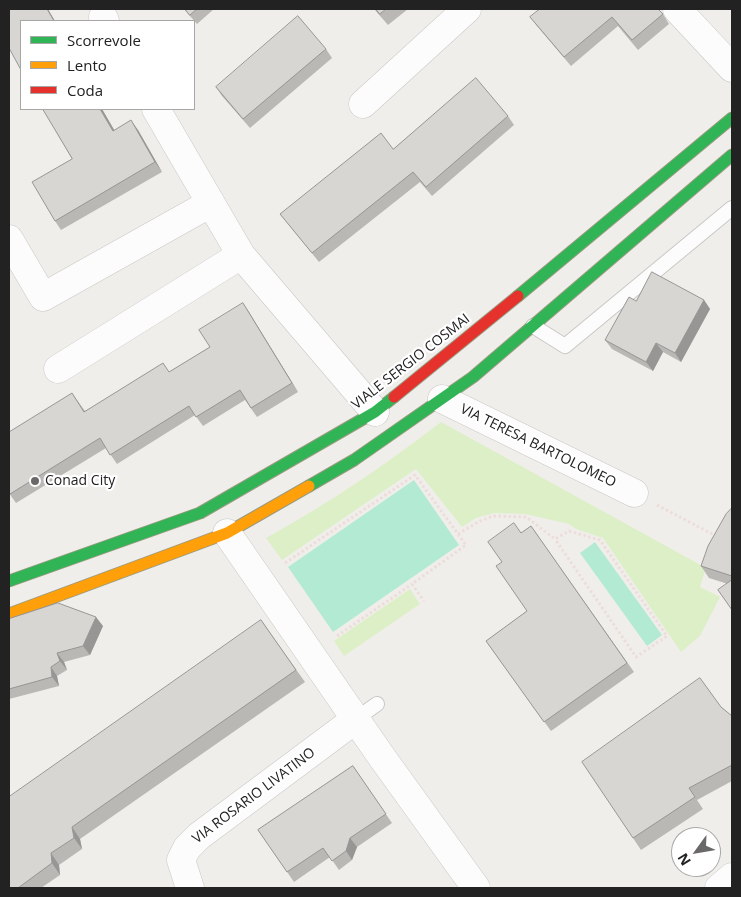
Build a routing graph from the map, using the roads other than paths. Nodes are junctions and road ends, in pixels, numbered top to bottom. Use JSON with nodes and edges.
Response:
{"nodes":[{"id":1,"x":467,"y":9,"type":"edge"},
{"id":2,"x":677,"y":9,"type":"edge"},
{"id":3,"x":732,"y":68,"type":"edge"},
{"id":4,"x":363,"y":104,"type":"dead end"},
{"id":5,"x":157,"y":110,"type":"edge"},
{"id":6,"x":732,"y":118,"type":"edge"},
{"id":7,"x":732,"y":155,"type":"edge"},
{"id":8,"x":211,"y":203,"type":"junction"},
{"id":9,"x":732,"y":208,"type":"edge"},
{"id":10,"x":9,"y":239,"type":"edge"},
{"id":11,"x":241,"y":255,"type":"junction"},
{"id":12,"x":533,"y":326,"type":"junction"},
{"id":13,"x":58,"y":369,"type":"dead end"},
{"id":14,"x":442,"y":399,"type":"junction"},
{"id":15,"x":375,"y":412,"type":"junction"},
{"id":16,"x":634,"y":493,"type":"road end"},
{"id":17,"x":227,"y":533,"type":"junction"},
{"id":18,"x":9,"y":581,"type":"edge"},
{"id":19,"x":9,"y":614,"type":"edge"},
{"id":20,"x":366,"y":712,"type":"junction"},
{"id":21,"x":732,"y":877,"type":"edge"},
{"id":22,"x":190,"y":888,"type":"edge"},
{"id":23,"x":476,"y":888,"type":"edge"},
{"id":24,"x":719,"y":888,"type":"edge"}],
"edges":[{"from":1,"to":4,"type":"street"},
{"from":2,"to":3,"type":"street"},
{"from":5,"to":8,"type":"street"},
{"from":6,"to":15,"type":"street","name":"VIALE SERGIO COSMAI"},
{"from":7,"to":12,"type":"street"},
{"from":8,"to":10,"type":"street"},
{"from":8,"to":11,"type":"street"},
{"from":9,"to":12,"type":"lane"},
{"from":11,"to":13,"type":"street"},
{"from":11,"to":15,"type":"street"},
{"from":12,"to":14,"type":"street"},
{"from":14,"to":16,"type":"street","name":"VIA TERESA BARTOLOMEO"},
{"from":14,"to":17,"type":"street"},
{"from":15,"to":18,"type":"street","name":"VIALE SERGIO COSMAI"},
{"from":17,"to":19,"type":"street"},
{"from":17,"to":20,"type":"street"},
{"from":20,"to":22,"type":"street","name":"VIA ROSARIO LIVATINO"},
{"from":20,"to":23,"type":"street"},
{"from":21,"to":24,"type":"street"}]}
